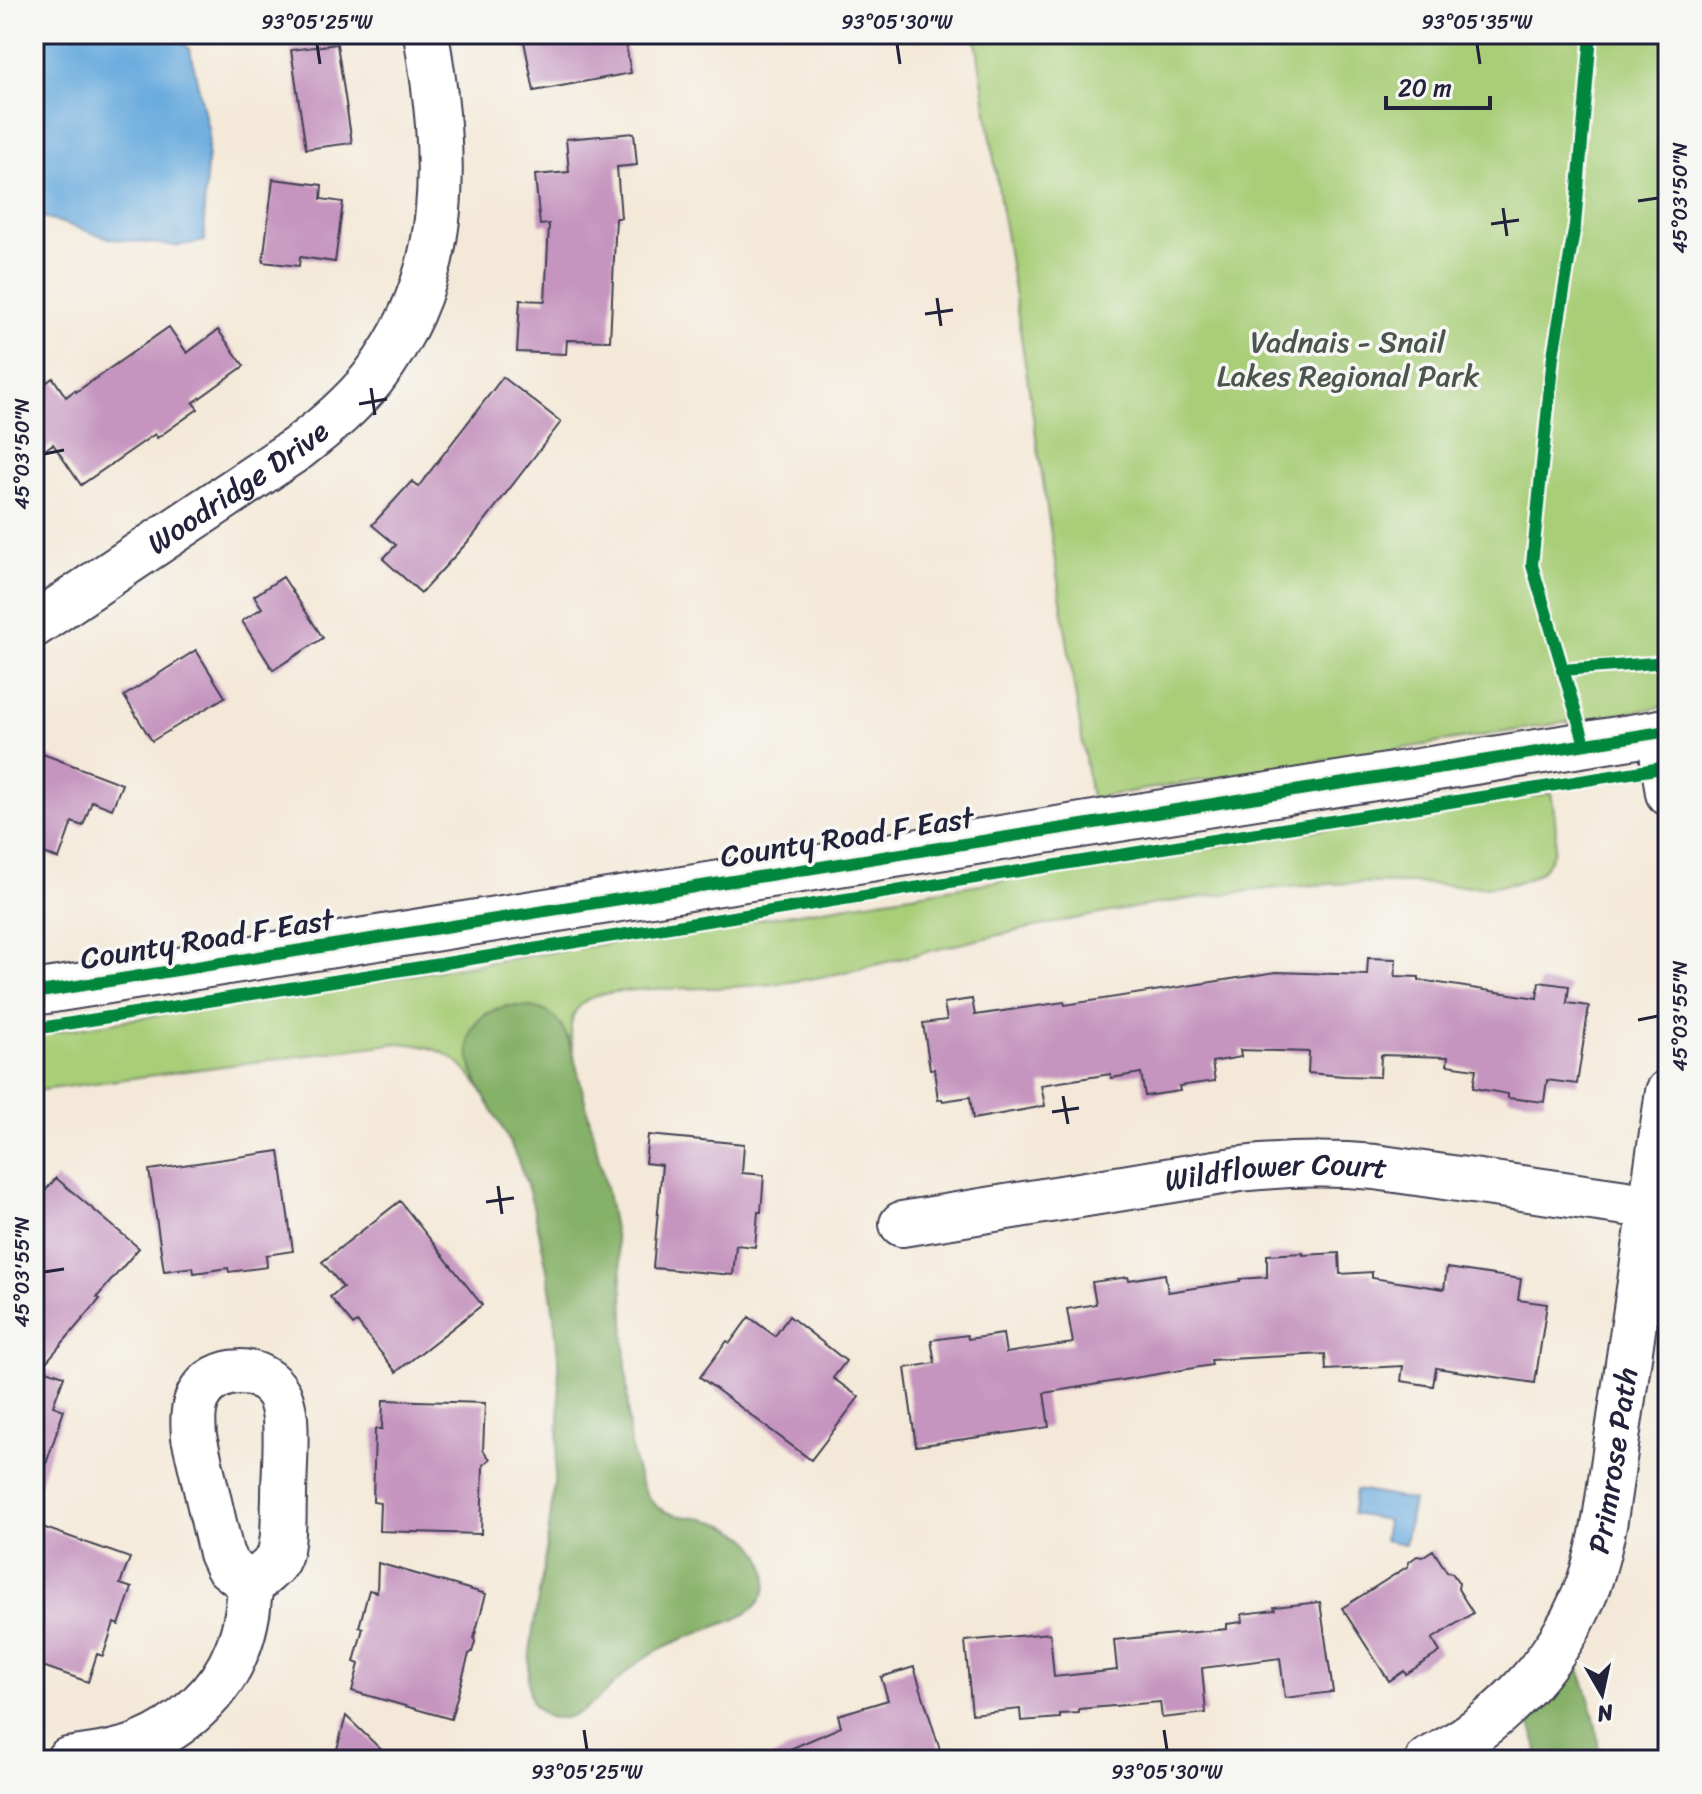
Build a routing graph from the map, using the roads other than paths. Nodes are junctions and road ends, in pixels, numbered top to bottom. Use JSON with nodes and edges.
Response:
{"nodes":[{"id":1,"x":426,"y":34,"type":"edge"},
{"id":2,"x":34,"y":625,"type":"edge"},
{"id":3,"x":1663,"y":732,"type":"edge"},
{"id":4,"x":1668,"y":793,"type":"edge"},
{"id":5,"x":34,"y":993,"type":"edge"},
{"id":6,"x":1668,"y":1092,"type":"edge"},
{"id":7,"x":1659,"y":1208,"type":"edge"},
{"id":8,"x":902,"y":1224,"type":"dead end"},
{"id":9,"x":252,"y":1586,"type":"dead end"},
{"id":10,"x":68,"y":1760,"type":"edge"},
{"id":11,"x":1428,"y":1760,"type":"edge"}],
"edges":[{"from":1,"to":2,"type":"street","name":"Woodridge Drive"},
{"from":3,"to":4,"type":"street"},
{"from":3,"to":5,"type":"street","name":"County Road F East"},
{"from":6,"to":7,"type":"street","name":"Primrose Path"},
{"from":7,"to":8,"type":"street","name":"Wildflower Court"},
{"from":7,"to":11,"type":"street","name":"Primrose Path"},
{"from":9,"to":10,"type":"street"}]}
